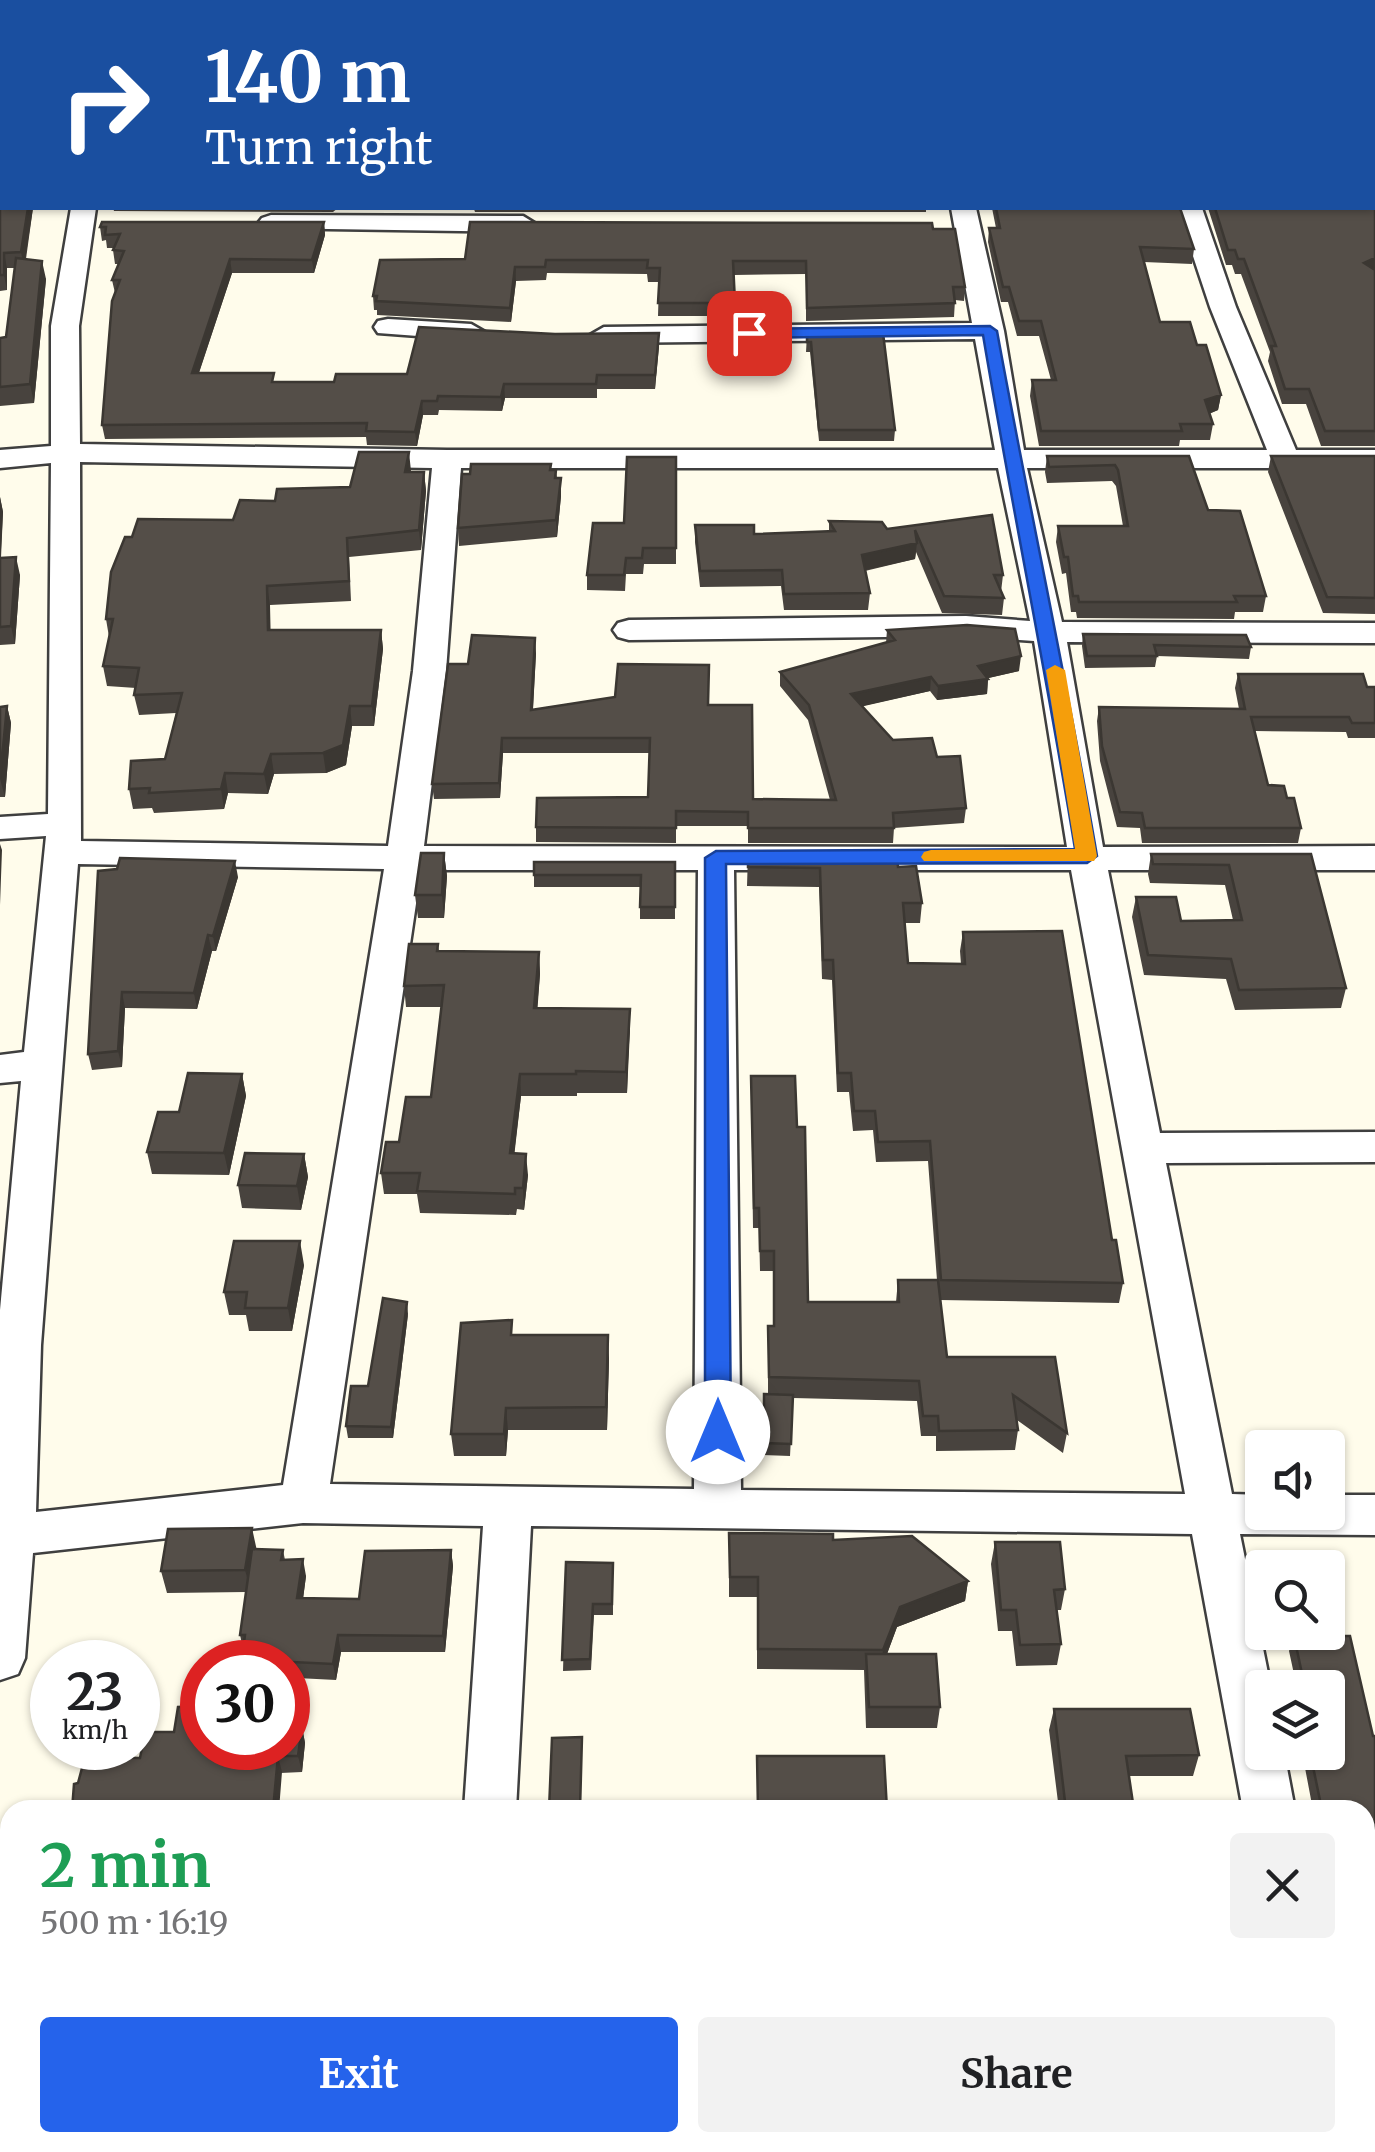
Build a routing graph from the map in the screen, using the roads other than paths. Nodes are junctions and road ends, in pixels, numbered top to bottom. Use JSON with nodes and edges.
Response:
{"nodes":[{"id":1,"x":1191,"y":210,"type":"edge"},
{"id":2,"x":89,"y":218,"type":"edge"},
{"id":3,"x":960,"y":219,"type":"edge"},
{"id":4,"x":238,"y":223,"type":"edge"},
{"id":5,"x":545,"y":224,"type":"edge"},
{"id":6,"x":388,"y":327,"type":"dead end"},
{"id":7,"x":990,"y":331,"type":"junction"},
{"id":8,"x":500,"y":334,"type":"edge"},
{"id":9,"x":574,"y":336,"type":"edge"},
{"id":10,"x":68,"y":453,"type":"junction"},
{"id":11,"x":1010,"y":458,"type":"junction"},
{"id":12,"x":1285,"y":458,"type":"junction"},
{"id":13,"x":1375,"y":458,"type":"edge"},
{"id":14,"x":0,"y":459,"type":"edge"},
{"id":15,"x":447,"y":459,"type":"junction"},
{"id":16,"x":629,"y":630,"type":"dead end"},
{"id":17,"x":1049,"y":632,"type":"junction"},
{"id":18,"x":1375,"y":632,"type":"edge"},
{"id":19,"x":0,"y":828,"type":"edge"},
{"id":20,"x":64,"y":838,"type":"junction"},
{"id":21,"x":1087,"y":856,"type":"junction"},
{"id":22,"x":405,"y":858,"type":"junction"},
{"id":23,"x":716,"y":858,"type":"junction"},
{"id":24,"x":1375,"y":858,"type":"edge"},
{"id":25,"x":45,"y":1064,"type":"junction"},
{"id":26,"x":0,"y":1068,"type":"edge"},
{"id":27,"x":1375,"y":1146,"type":"edge"},
{"id":28,"x":1144,"y":1148,"type":"junction"},
{"id":29,"x":303,"y":1502,"type":"junction"},
{"id":30,"x":508,"y":1506,"type":"junction"},
{"id":31,"x":718,"y":1508,"type":"junction"},
{"id":32,"x":1375,"y":1515,"type":"edge"},
{"id":33,"x":1212,"y":1516,"type":"junction"},
{"id":34,"x":11,"y":1535,"type":"junction"},
{"id":35,"x":0,"y":1658,"type":"edge"},
{"id":36,"x":491,"y":1800,"type":"edge"},
{"id":37,"x":1267,"y":1800,"type":"edge"}],
"edges":[{"from":1,"to":12,"type":"street"},
{"from":2,"to":10,"type":"street"},
{"from":3,"to":7,"type":"street"},
{"from":4,"to":5,"type":"street"},
{"from":6,"to":8,"type":"street"},
{"from":7,"to":9,"type":"street"},
{"from":7,"to":11,"type":"street"},
{"from":10,"to":14,"type":"street"},
{"from":10,"to":15,"type":"street"},
{"from":10,"to":20,"type":"street"},
{"from":11,"to":12,"type":"street"},
{"from":11,"to":15,"type":"street"},
{"from":11,"to":17,"type":"street"},
{"from":12,"to":13,"type":"street"},
{"from":15,"to":22,"type":"street"},
{"from":16,"to":17,"type":"street"},
{"from":17,"to":18,"type":"street"},
{"from":17,"to":21,"type":"street"},
{"from":19,"to":20,"type":"street"},
{"from":20,"to":22,"type":"street"},
{"from":20,"to":25,"type":"street"},
{"from":21,"to":23,"type":"street"},
{"from":21,"to":24,"type":"street"},
{"from":21,"to":28,"type":"street"},
{"from":22,"to":23,"type":"street"},
{"from":22,"to":29,"type":"street"},
{"from":23,"to":31,"type":"street"},
{"from":25,"to":26,"type":"street"},
{"from":25,"to":34,"type":"street"},
{"from":27,"to":28,"type":"street"},
{"from":28,"to":33,"type":"street"},
{"from":29,"to":30,"type":"street"},
{"from":29,"to":34,"type":"street"},
{"from":30,"to":31,"type":"street"},
{"from":30,"to":36,"type":"street"},
{"from":31,"to":33,"type":"street"},
{"from":32,"to":33,"type":"street"},
{"from":33,"to":37,"type":"street"},
{"from":34,"to":35,"type":"street"}]}
